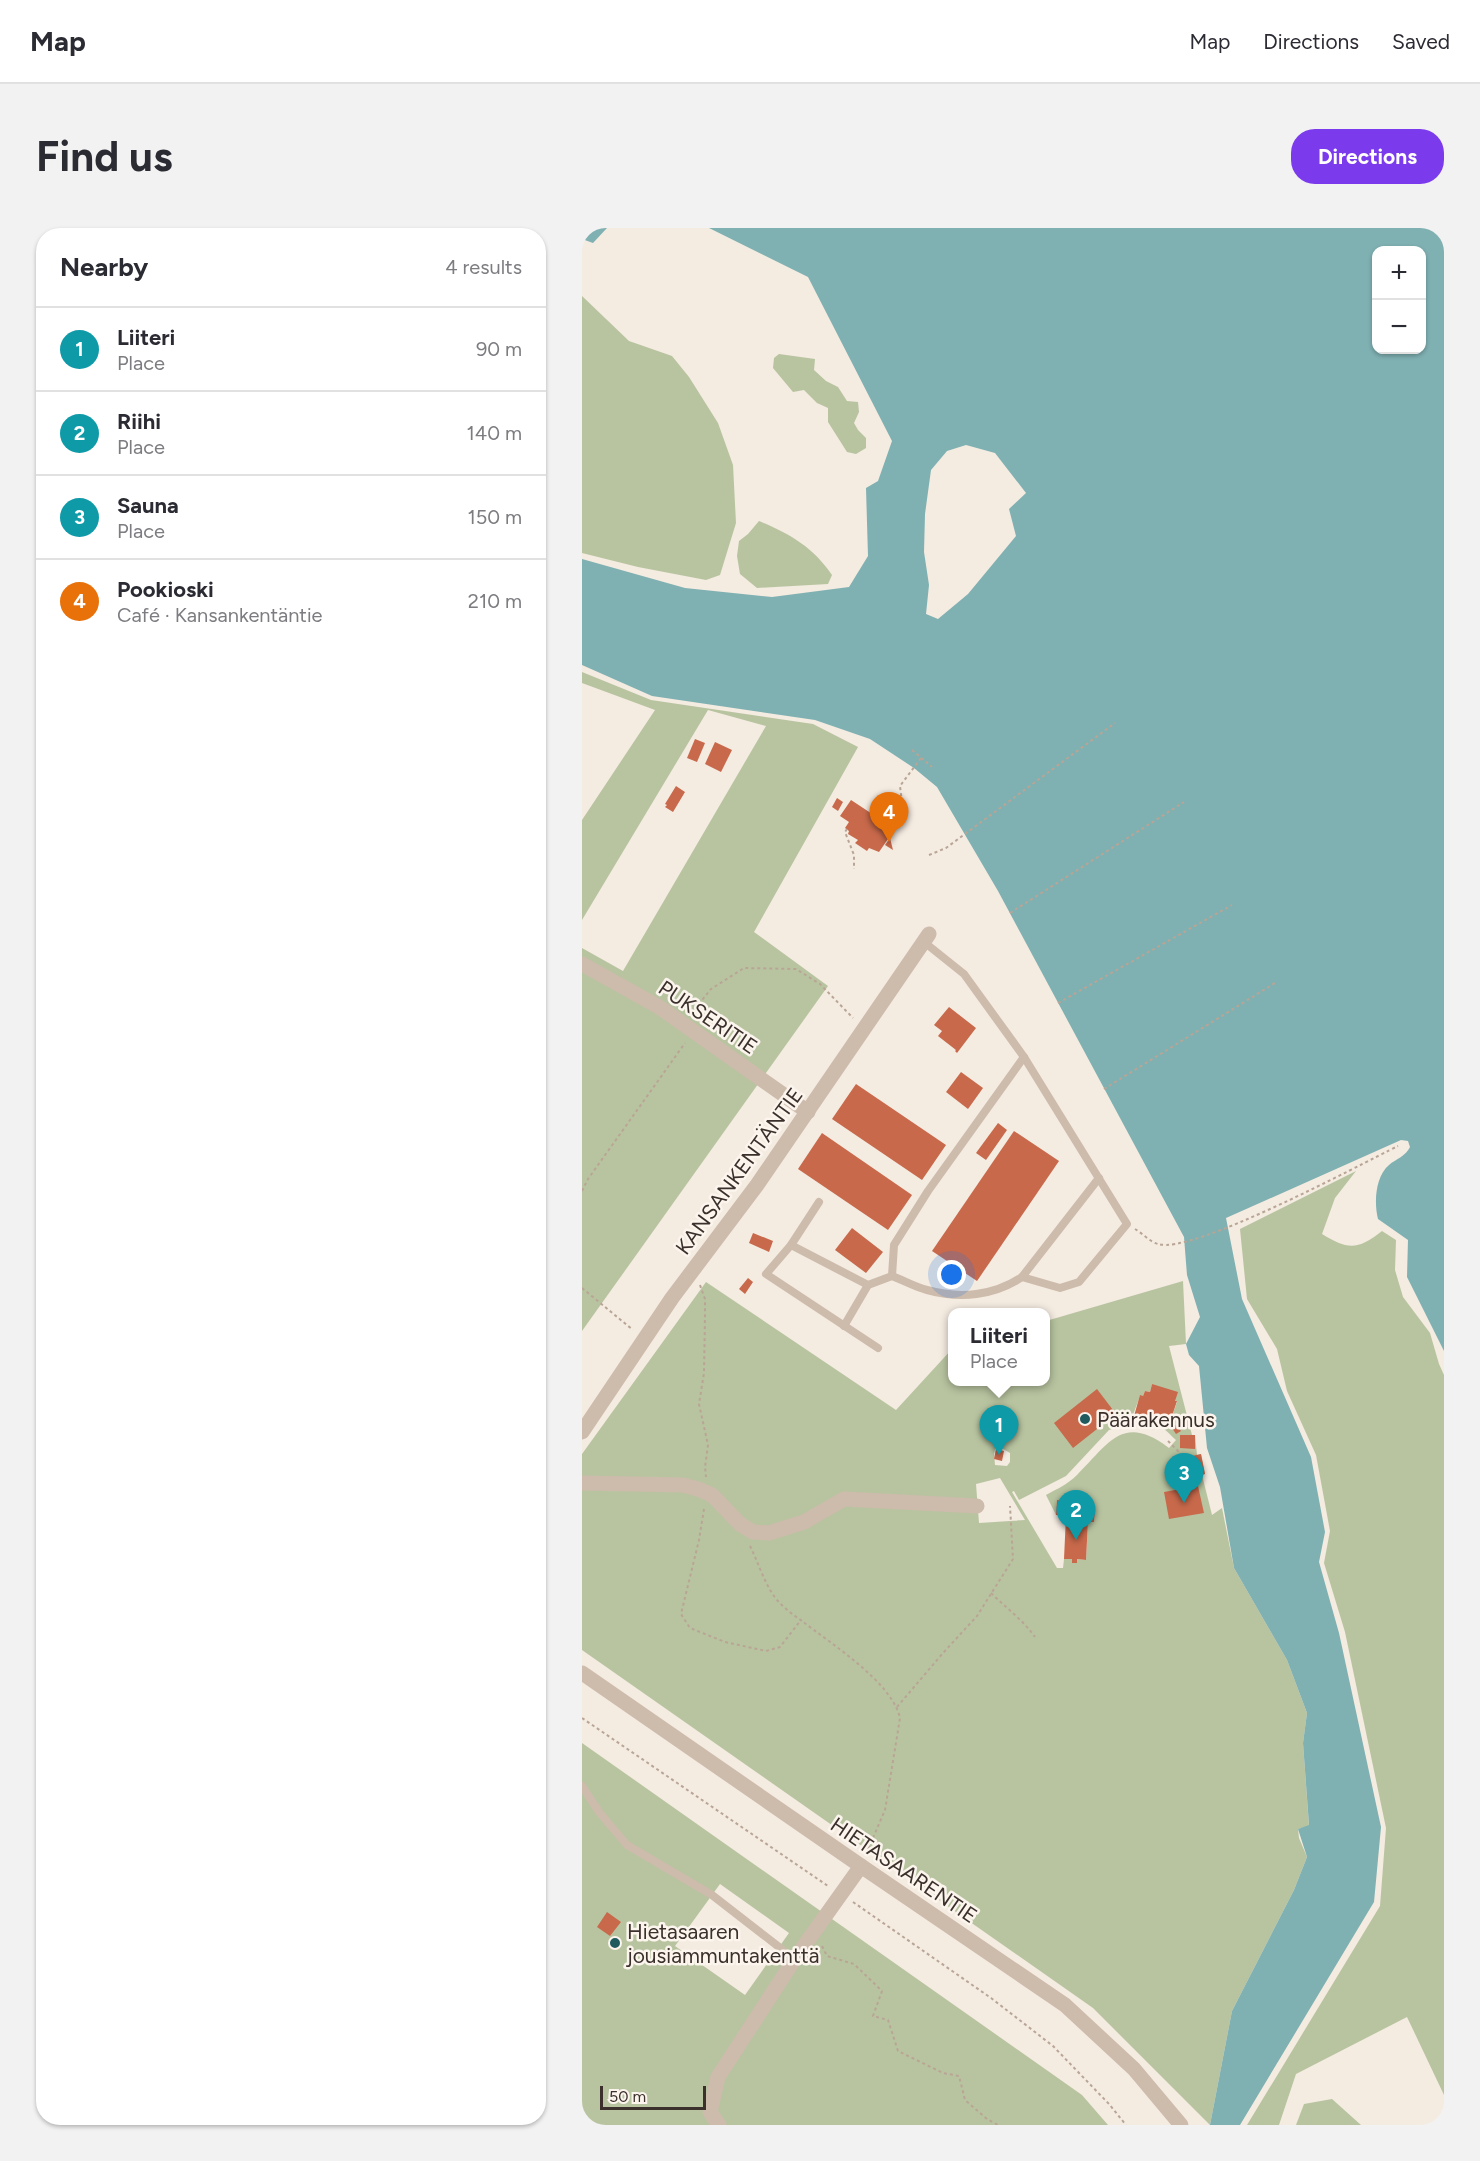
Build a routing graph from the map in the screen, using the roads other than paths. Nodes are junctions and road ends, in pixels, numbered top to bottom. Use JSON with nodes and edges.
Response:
{"nodes":[{"id":1,"x":927,"y":938,"type":"joint"},
{"id":2,"x":582,"y":964,"type":"edge"},
{"id":3,"x":1024,"y":1057,"type":"junction"},
{"id":4,"x":807,"y":1112,"type":"junction"},
{"id":5,"x":1099,"y":1178,"type":"junction"},
{"id":6,"x":819,"y":1202,"type":"dead end"},
{"id":7,"x":791,"y":1245,"type":"junction"},
{"id":8,"x":892,"y":1276,"type":"junction"},
{"id":9,"x":1022,"y":1277,"type":"junction"},
{"id":10,"x":868,"y":1285,"type":"junction"},
{"id":11,"x":844,"y":1326,"type":"junction"},
{"id":12,"x":878,"y":1348,"type":"dead end"},
{"id":13,"x":582,"y":1432,"type":"edge"},
{"id":14,"x":582,"y":1483,"type":"edge"},
{"id":15,"x":977,"y":1506,"type":"dead end"},
{"id":16,"x":582,"y":1673,"type":"edge"},
{"id":17,"x":582,"y":1786,"type":"edge"},
{"id":18,"x":861,"y":1866,"type":"junction"},
{"id":19,"x":794,"y":1960,"type":"junction"},
{"id":20,"x":719,"y":2125,"type":"edge"},
{"id":21,"x":1181,"y":2125,"type":"edge"}],
"edges":[{"from":1,"to":3,"type":"lane"},
{"from":1,"to":4,"type":"street","name":"KANSANKENTÄNTIE"},
{"from":2,"to":4,"type":"street","name":"PUKSERITIE"},
{"from":3,"to":5,"type":"lane"},
{"from":3,"to":8,"type":"lane"},
{"from":4,"to":13,"type":"street","name":"KANSANKENTÄNTIE"},
{"from":5,"to":9,"type":"lane"},
{"from":5,"to":9,"type":"lane"},
{"from":6,"to":7,"type":"lane"},
{"from":7,"to":10,"type":"lane"},
{"from":7,"to":11,"type":"lane"},
{"from":8,"to":9,"type":"lane"},
{"from":8,"to":10,"type":"lane"},
{"from":10,"to":11,"type":"lane"},
{"from":11,"to":12,"type":"lane"},
{"from":14,"to":15,"type":"street"},
{"from":16,"to":18,"type":"street","name":"HIETASAARENTIE"},
{"from":17,"to":19,"type":"lane"},
{"from":18,"to":19,"type":"street"},
{"from":18,"to":21,"type":"street","name":"HIETASAARENTIE"},
{"from":19,"to":20,"type":"street"}]}
